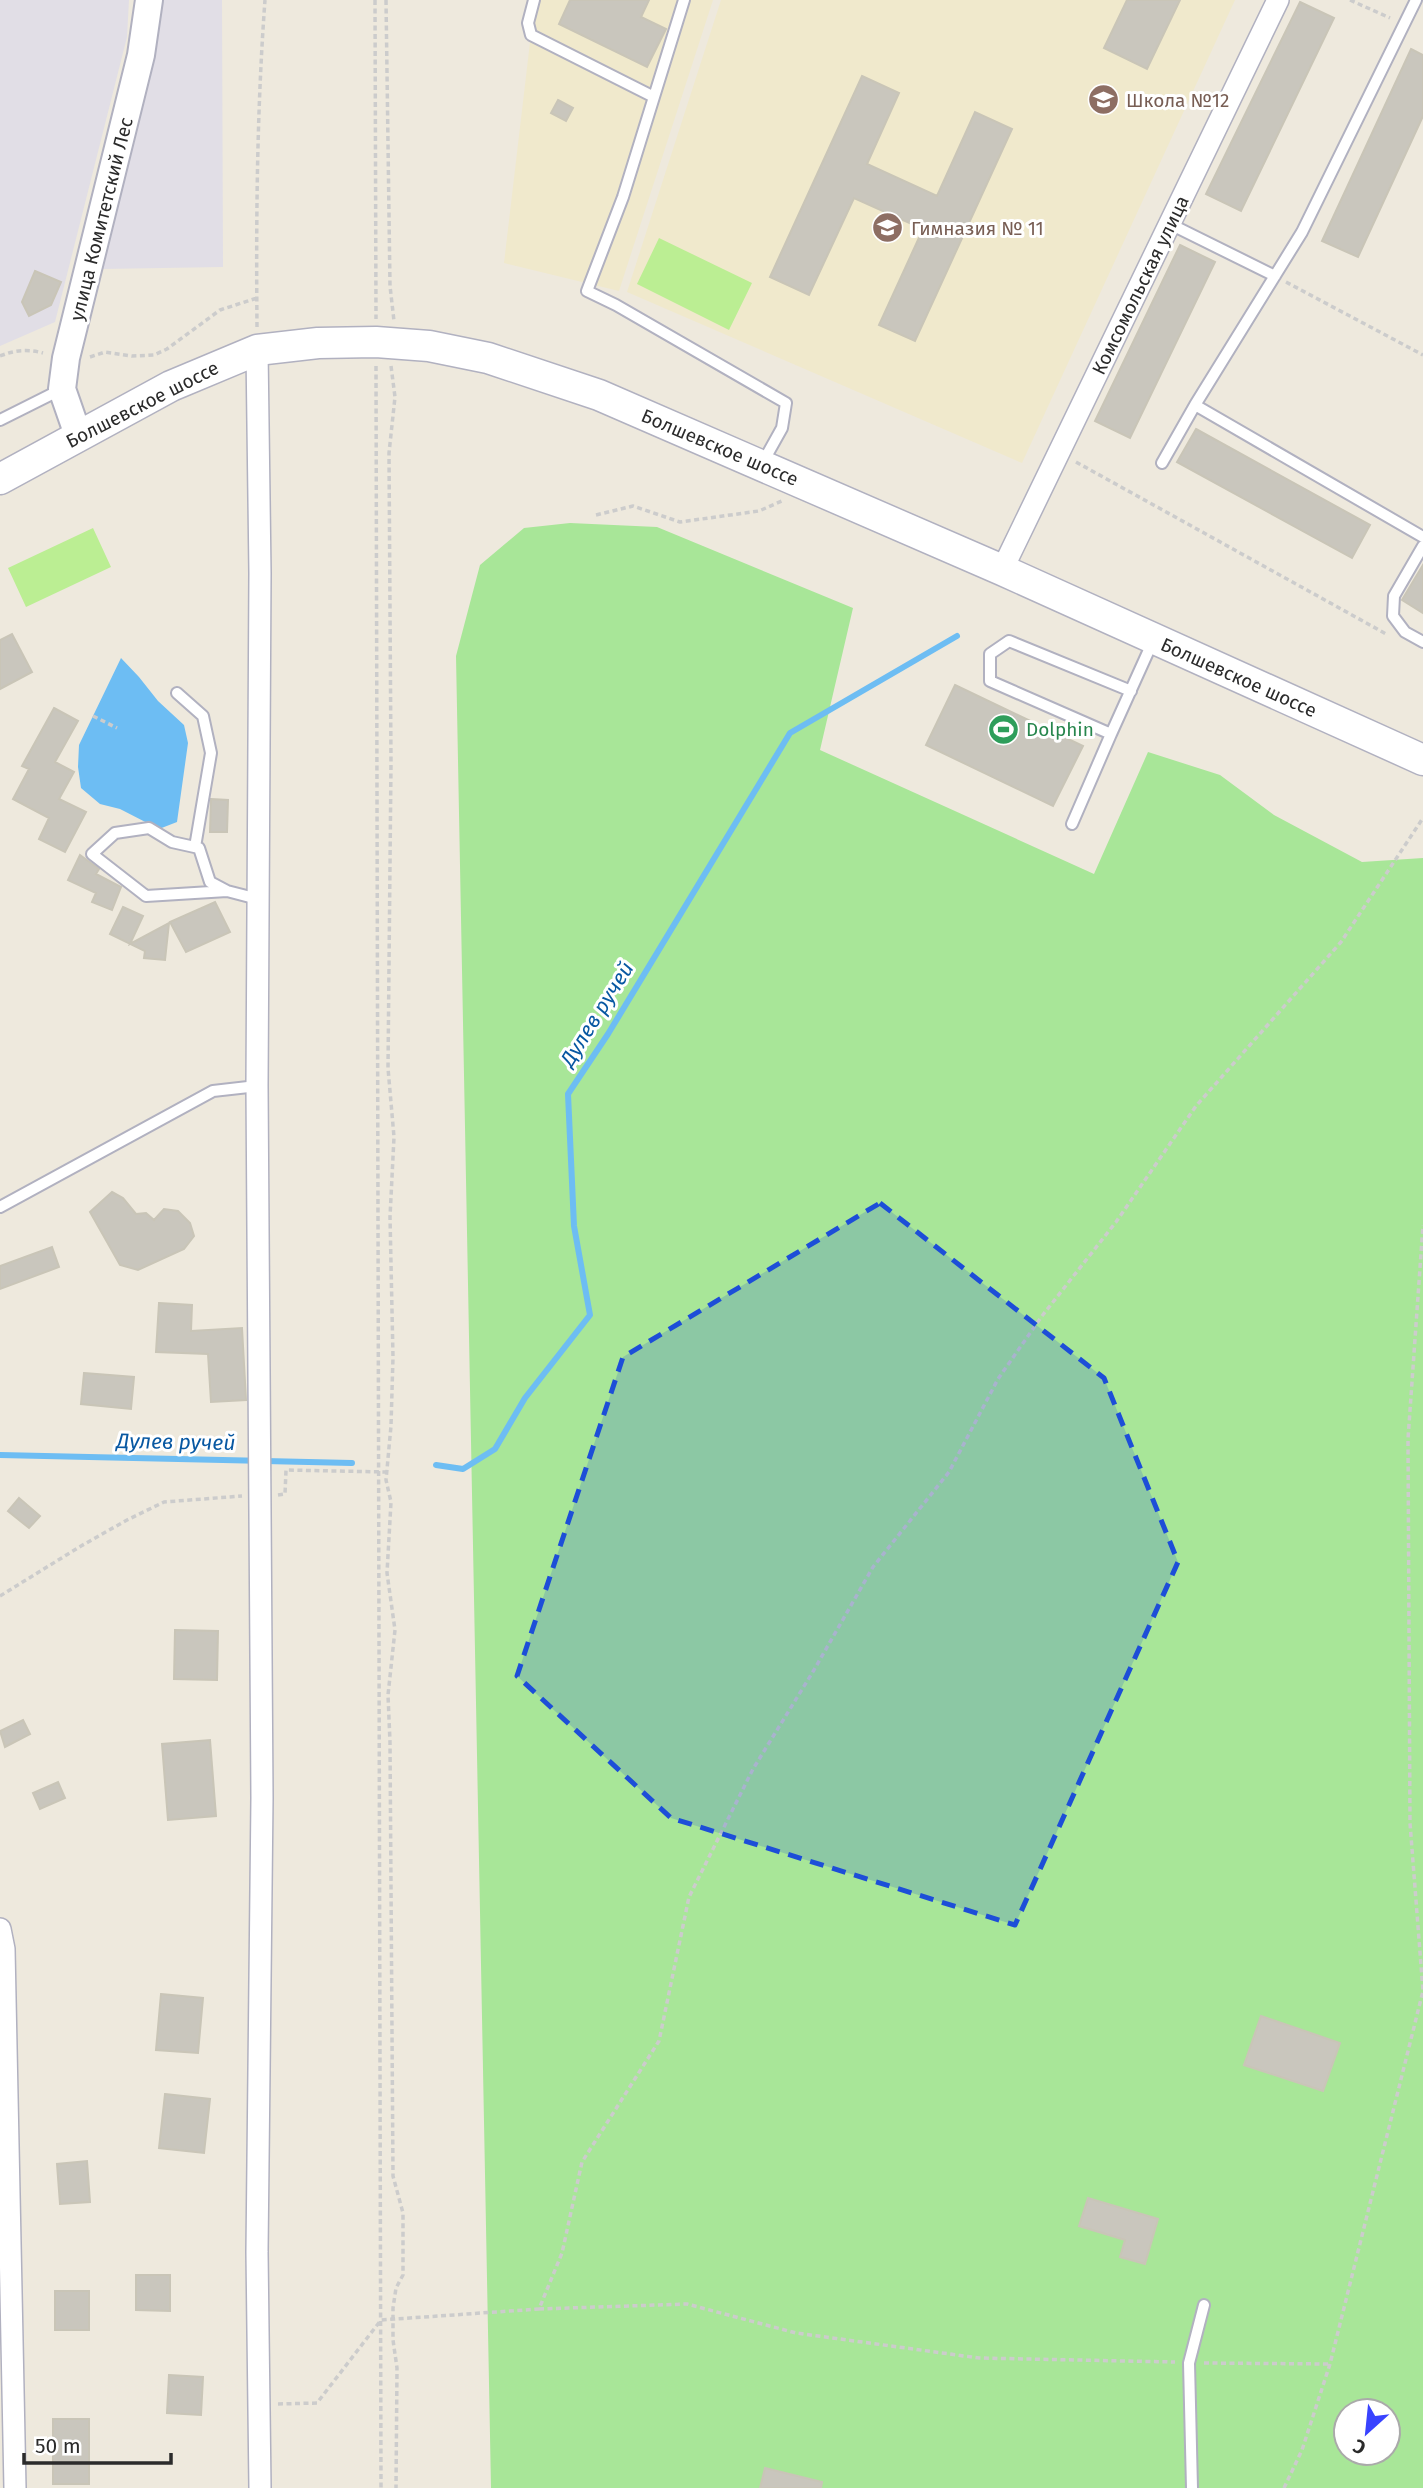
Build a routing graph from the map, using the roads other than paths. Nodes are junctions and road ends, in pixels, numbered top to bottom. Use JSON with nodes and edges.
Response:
{"nodes":[{"id":1,"x":149,"y":0,"type":"edge"},
{"id":2,"x":534,"y":0,"type":"edge"},
{"id":3,"x":684,"y":0,"type":"edge"},
{"id":4,"x":1278,"y":0,"type":"edge"},
{"id":5,"x":1416,"y":0,"type":"edge"},
{"id":6,"x":654,"y":97,"type":"junction"},
{"id":7,"x":1170,"y":224,"type":"junction"},
{"id":8,"x":1275,"y":276,"type":"junction"},
{"id":9,"x":257,"y":347,"type":"junction"},
{"id":10,"x":62,"y":389,"type":"junction"},
{"id":11,"x":1195,"y":405,"type":"junction"},
{"id":12,"x":0,"y":420,"type":"edge"},
{"id":13,"x":78,"y":435,"type":"junction"},
{"id":14,"x":1162,"y":463,"type":"dead end"},
{"id":15,"x":761,"y":465,"type":"junction"},
{"id":16,"x":0,"y":479,"type":"edge"},
{"id":17,"x":1423,"y":537,"type":"edge"},
{"id":18,"x":1423,"y":546,"type":"edge"},
{"id":19,"x":1002,"y":570,"type":"junction"},
{"id":20,"x":1154,"y":639,"type":"junction"},
{"id":21,"x":1423,"y":642,"type":"edge"},
{"id":22,"x":1131,"y":691,"type":"junction"},
{"id":23,"x":177,"y":694,"type":"dead end"},
{"id":24,"x":1111,"y":734,"type":"junction"},
{"id":25,"x":1423,"y":760,"type":"edge"},
{"id":26,"x":1072,"y":824,"type":"dead end"},
{"id":27,"x":195,"y":847,"type":"junction"},
{"id":28,"x":227,"y":891,"type":"junction"},
{"id":29,"x":258,"y":899,"type":"junction"},
{"id":30,"x":257,"y":1086,"type":"junction"},
{"id":31,"x":0,"y":1207,"type":"edge"},
{"id":32,"x":1,"y":1943,"type":"edge"},
{"id":33,"x":1204,"y":2305,"type":"dead end"},
{"id":34,"x":15,"y":2488,"type":"edge"},
{"id":35,"x":260,"y":2488,"type":"edge"},
{"id":36,"x":1192,"y":2488,"type":"edge"}],
"edges":[{"from":1,"to":10,"type":"street","name":"улица Комитетский Лес"},
{"from":2,"to":6,"type":"lane"},
{"from":3,"to":6,"type":"lane"},
{"from":4,"to":7,"type":"street","name":"Комсомольская улица"},
{"from":5,"to":8,"type":"lane"},
{"from":6,"to":15,"type":"lane"},
{"from":7,"to":8,"type":"lane"},
{"from":7,"to":19,"type":"street","name":"Комсомольская улица"},
{"from":8,"to":11,"type":"lane"},
{"from":9,"to":13,"type":"main road","name":"Болшевское шоссе"},
{"from":9,"to":15,"type":"main road","name":"Болшевское шоссе"},
{"from":9,"to":29,"type":"street"},
{"from":10,"to":12,"type":"lane"},
{"from":10,"to":13,"type":"street","name":"улица Комитетский Лес"},
{"from":11,"to":14,"type":"lane"},
{"from":11,"to":17,"type":"lane"},
{"from":13,"to":16,"type":"main road","name":"Болшевское шоссе"},
{"from":15,"to":19,"type":"main road","name":"Болшевское шоссе"},
{"from":18,"to":21,"type":"lane"},
{"from":19,"to":20,"type":"main road","name":"Болшевское шоссе"},
{"from":20,"to":22,"type":"lane"},
{"from":20,"to":25,"type":"main road","name":"Болшевское шоссе"},
{"from":22,"to":24,"type":"lane"},
{"from":22,"to":24,"type":"lane"},
{"from":23,"to":27,"type":"lane"},
{"from":24,"to":26,"type":"lane"},
{"from":27,"to":28,"type":"lane"},
{"from":27,"to":28,"type":"lane"},
{"from":28,"to":29,"type":"lane"},
{"from":29,"to":30,"type":"street"},
{"from":30,"to":31,"type":"lane"},
{"from":30,"to":35,"type":"street"},
{"from":32,"to":34,"type":"street"},
{"from":33,"to":36,"type":"lane"}]}
